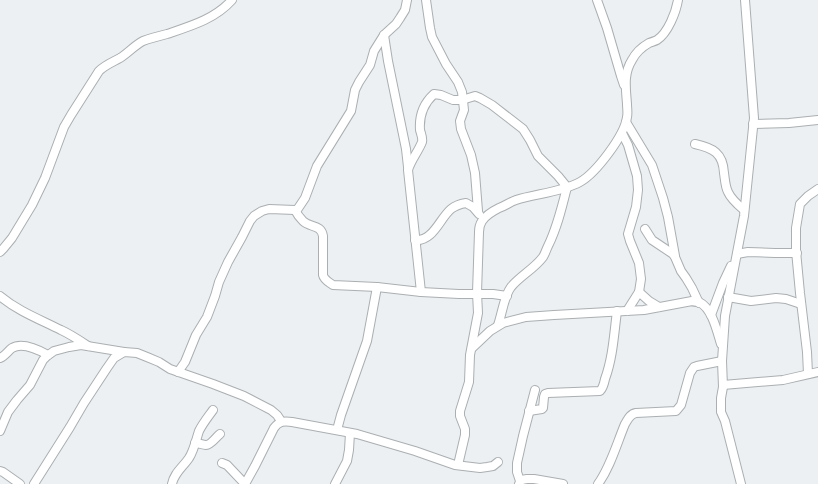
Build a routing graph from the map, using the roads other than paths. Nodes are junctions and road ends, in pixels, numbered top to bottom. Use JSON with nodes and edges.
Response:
{"nodes":[{"id":1,"x":232,"y":0,"type":"edge"},
{"id":2,"x":407,"y":0,"type":"edge"},
{"id":3,"x":426,"y":0,"type":"edge"},
{"id":4,"x":598,"y":0,"type":"edge"},
{"id":5,"x":678,"y":0,"type":"edge"},
{"id":6,"x":745,"y":0,"type":"edge"},
{"id":7,"x":384,"y":36,"type":"junction"},
{"id":8,"x":626,"y":90,"type":"junction"},
{"id":9,"x":462,"y":100,"type":"junction"},
{"id":10,"x":818,"y":120,"type":"edge"},
{"id":11,"x":626,"y":122,"type":"junction"},
{"id":12,"x":753,"y":124,"type":"junction"},
{"id":13,"x":622,"y":133,"type":"junction"},
{"id":14,"x":695,"y":144,"type":"dead end"},
{"id":15,"x":408,"y":170,"type":"junction"},
{"id":16,"x":567,"y":187,"type":"junction"},
{"id":17,"x":818,"y":189,"type":"edge"},
{"id":18,"x":295,"y":210,"type":"junction"},
{"id":19,"x":744,"y":210,"type":"junction"},
{"id":20,"x":478,"y":211,"type":"junction"},
{"id":21,"x":483,"y":219,"type":"junction"},
{"id":22,"x":645,"y":230,"type":"dead end"},
{"id":23,"x":416,"y":240,"type":"junction"},
{"id":24,"x":0,"y":252,"type":"edge"},
{"id":25,"x":796,"y":253,"type":"junction"},
{"id":26,"x":675,"y":256,"type":"junction"},
{"id":27,"x":736,"y":256,"type":"junction"},
{"id":28,"x":376,"y":287,"type":"junction"},
{"id":29,"x":421,"y":292,"type":"junction"},
{"id":30,"x":639,"y":292,"type":"junction"},
{"id":31,"x":477,"y":294,"type":"junction"},
{"id":32,"x":0,"y":296,"type":"edge"},
{"id":33,"x":507,"y":296,"type":"junction"},
{"id":34,"x":728,"y":297,"type":"junction"},
{"id":35,"x":699,"y":303,"type":"junction"},
{"id":36,"x":801,"y":304,"type":"junction"},
{"id":37,"x":659,"y":307,"type":"junction"},
{"id":38,"x":617,"y":311,"type":"junction"},
{"id":39,"x":627,"y":311,"type":"junction"},
{"id":40,"x":711,"y":315,"type":"junction"},
{"id":41,"x":498,"y":325,"type":"junction"},
{"id":42,"x":88,"y":346,"type":"junction"},
{"id":43,"x":471,"y":348,"type":"junction"},
{"id":44,"x":723,"y":348,"type":"junction"},
{"id":45,"x":124,"y":352,"type":"junction"},
{"id":46,"x":48,"y":355,"type":"junction"},
{"id":47,"x":0,"y":358,"type":"edge"},
{"id":48,"x":722,"y":361,"type":"junction"},
{"id":49,"x":178,"y":372,"type":"junction"},
{"id":50,"x":818,"y":372,"type":"edge"},
{"id":51,"x":808,"y":374,"type":"junction"},
{"id":52,"x":722,"y":385,"type":"junction"},
{"id":53,"x":535,"y":390,"type":"dead end"},
{"id":54,"x":213,"y":410,"type":"dead end"},
{"id":55,"x":529,"y":411,"type":"junction"},
{"id":56,"x":282,"y":421,"type":"junction"},
{"id":57,"x":337,"y":430,"type":"junction"},
{"id":58,"x":0,"y":431,"type":"edge"},
{"id":59,"x":350,"y":432,"type":"junction"},
{"id":60,"x":220,"y":434,"type":"dead end"},
{"id":61,"x":195,"y":444,"type":"junction"},
{"id":62,"x":222,"y":462,"type":"dead end"},
{"id":63,"x":498,"y":462,"type":"dead end"},
{"id":64,"x":458,"y":466,"type":"junction"},
{"id":65,"x":0,"y":471,"type":"edge"},
{"id":66,"x":519,"y":482,"type":"edge"},
{"id":67,"x":533,"y":482,"type":"edge"},
{"id":68,"x":20,"y":484,"type":"edge"},
{"id":69,"x":34,"y":484,"type":"edge"},
{"id":70,"x":172,"y":484,"type":"edge"},
{"id":71,"x":245,"y":484,"type":"edge"},
{"id":72,"x":335,"y":484,"type":"edge"},
{"id":73,"x":563,"y":484,"type":"edge"},
{"id":74,"x":598,"y":484,"type":"edge"},
{"id":75,"x":740,"y":484,"type":"edge"}],
"edges":[{"from":1,"to":24,"type":"street"},
{"from":2,"to":7,"type":"street"},
{"from":3,"to":9,"type":"street"},
{"from":4,"to":8,"type":"street"},
{"from":5,"to":8,"type":"street"},
{"from":6,"to":12,"type":"street"},
{"from":7,"to":15,"type":"street"},
{"from":7,"to":18,"type":"street"},
{"from":8,"to":11,"type":"street"},
{"from":9,"to":15,"type":"street"},
{"from":9,"to":16,"type":"street"},
{"from":9,"to":20,"type":"street"},
{"from":10,"to":12,"type":"street"},
{"from":11,"to":13,"type":"street"},
{"from":11,"to":26,"type":"street"},
{"from":12,"to":19,"type":"street"},
{"from":13,"to":16,"type":"street"},
{"from":13,"to":30,"type":"street"},
{"from":14,"to":19,"type":"street"},
{"from":15,"to":23,"type":"street"},
{"from":16,"to":21,"type":"street"},
{"from":16,"to":33,"type":"street"},
{"from":17,"to":25,"type":"street"},
{"from":18,"to":28,"type":"street"},
{"from":18,"to":49,"type":"street"},
{"from":19,"to":27,"type":"street"},
{"from":20,"to":21,"type":"street"},
{"from":20,"to":23,"type":"street"},
{"from":21,"to":31,"type":"street"},
{"from":22,"to":26,"type":"street"},
{"from":23,"to":29,"type":"street"},
{"from":25,"to":27,"type":"street"},
{"from":25,"to":36,"type":"street"},
{"from":26,"to":35,"type":"street"},
{"from":27,"to":34,"type":"street"},
{"from":27,"to":40,"type":"street"},
{"from":28,"to":29,"type":"street"},
{"from":28,"to":57,"type":"street"},
{"from":29,"to":31,"type":"street"},
{"from":30,"to":37,"type":"street"},
{"from":30,"to":39,"type":"street"},
{"from":31,"to":33,"type":"street"},
{"from":31,"to":43,"type":"street"},
{"from":32,"to":42,"type":"street"},
{"from":33,"to":41,"type":"street"},
{"from":34,"to":36,"type":"street"},
{"from":34,"to":44,"type":"street"},
{"from":35,"to":37,"type":"street"},
{"from":35,"to":40,"type":"street"},
{"from":36,"to":51,"type":"street"},
{"from":37,"to":39,"type":"street"},
{"from":38,"to":39,"type":"street"},
{"from":38,"to":41,"type":"street"},
{"from":38,"to":55,"type":"street"},
{"from":40,"to":44,"type":"street"},
{"from":41,"to":43,"type":"street"},
{"from":42,"to":45,"type":"street"},
{"from":42,"to":46,"type":"street"},
{"from":43,"to":64,"type":"street"},
{"from":44,"to":48,"type":"street"},
{"from":45,"to":49,"type":"street"},
{"from":45,"to":69,"type":"street"},
{"from":46,"to":47,"type":"street"},
{"from":46,"to":58,"type":"street"},
{"from":48,"to":52,"type":"street"},
{"from":48,"to":74,"type":"street"},
{"from":49,"to":56,"type":"street"},
{"from":50,"to":51,"type":"street"},
{"from":51,"to":52,"type":"street"},
{"from":52,"to":75,"type":"street"},
{"from":53,"to":55,"type":"street"},
{"from":54,"to":61,"type":"street"},
{"from":55,"to":66,"type":"street"},
{"from":56,"to":57,"type":"street"},
{"from":56,"to":71,"type":"street"},
{"from":57,"to":59,"type":"street"},
{"from":59,"to":64,"type":"street"},
{"from":59,"to":72,"type":"street"},
{"from":60,"to":61,"type":"street"},
{"from":61,"to":70,"type":"street"},
{"from":62,"to":71,"type":"street"},
{"from":63,"to":64,"type":"street"},
{"from":65,"to":68,"type":"street"},
{"from":66,"to":67,"type":"street"},
{"from":67,"to":73,"type":"street"}]}
